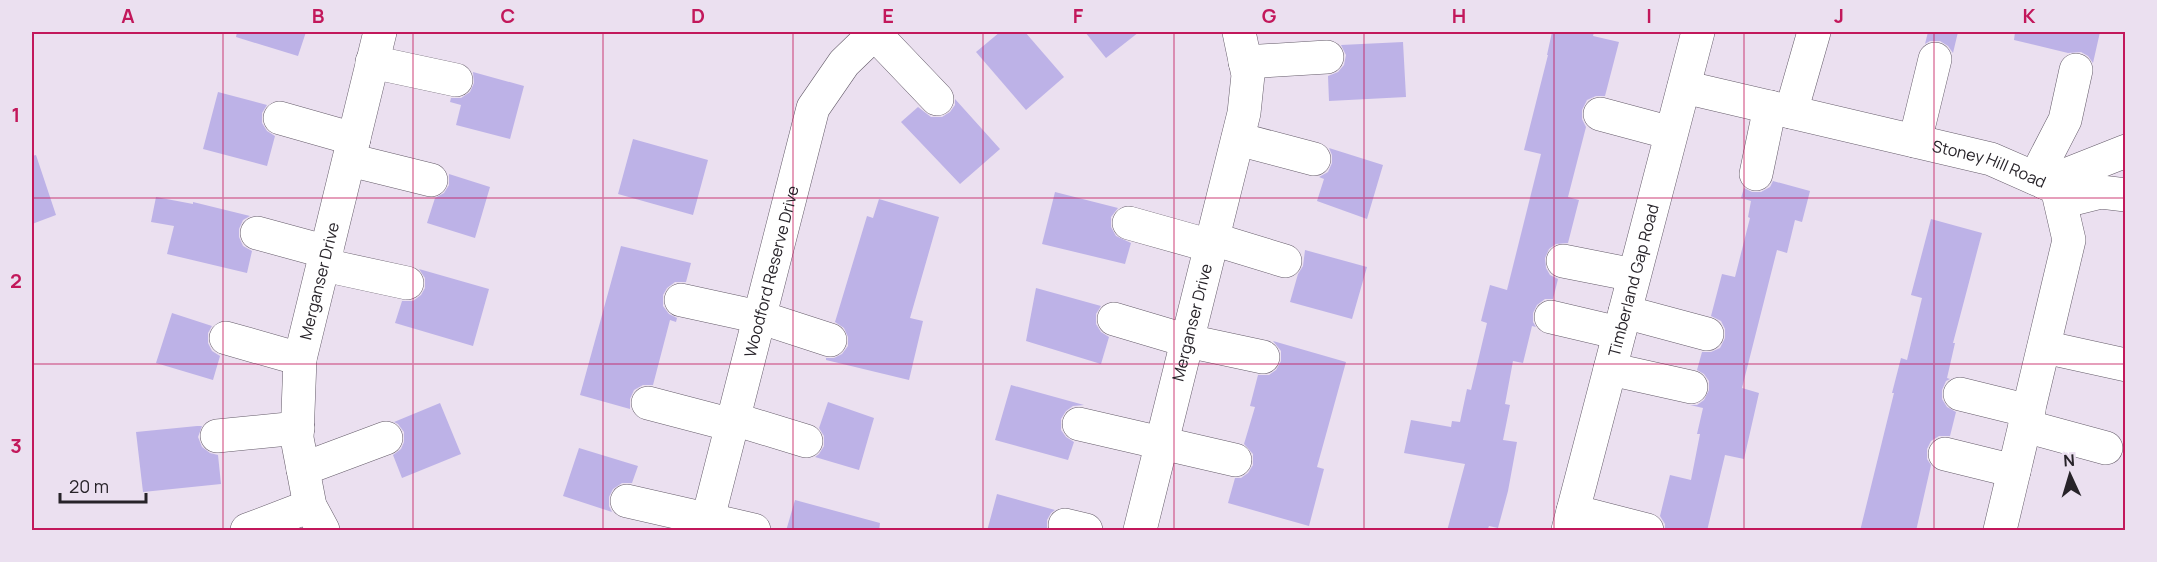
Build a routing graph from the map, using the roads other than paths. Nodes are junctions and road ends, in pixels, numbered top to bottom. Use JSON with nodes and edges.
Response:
{"nodes":[{"id":1,"x":875,"y":32,"type":"edge"},
{"id":2,"x":1698,"y":32,"type":"edge"},
{"id":3,"x":1814,"y":32,"type":"edge"},
{"id":4,"x":376,"y":47,"type":"edge"},
{"id":5,"x":1242,"y":47,"type":"edge"},
{"id":6,"x":1327,"y":57,"type":"dead end"},
{"id":7,"x":1935,"y":58,"type":"dead end"},
{"id":8,"x":2076,"y":70,"type":"dead end"},
{"id":9,"x":456,"y":80,"type":"dead end"},
{"id":10,"x":1684,"y":87,"type":"junction"},
{"id":11,"x":937,"y":99,"type":"dead end"},
{"id":12,"x":1781,"y":110,"type":"junction"},
{"id":13,"x":1600,"y":114,"type":"dead end"},
{"id":14,"x":280,"y":118,"type":"dead end"},
{"id":15,"x":1241,"y":126,"type":"junction"},
{"id":16,"x":1671,"y":133,"type":"junction"},
{"id":17,"x":1915,"y":141,"type":"junction"},
{"id":18,"x":352,"y":150,"type":"junction"},
{"id":19,"x":2126,"y":151,"type":"edge"},
{"id":20,"x":1314,"y":159,"type":"dead end"},
{"id":21,"x":1756,"y":174,"type":"dead end"},
{"id":22,"x":431,"y":180,"type":"dead end"},
{"id":23,"x":2047,"y":188,"type":"junction"},
{"id":24,"x":2126,"y":195,"type":"edge"},
{"id":25,"x":1129,"y":223,"type":"dead end"},
{"id":26,"x":257,"y":233,"type":"dead end"},
{"id":27,"x":1212,"y":243,"type":"junction"},
{"id":28,"x":325,"y":258,"type":"junction"},
{"id":29,"x":1285,"y":261,"type":"dead end"},
{"id":30,"x":1563,"y":261,"type":"dead end"},
{"id":31,"x":1634,"y":275,"type":"junction"},
{"id":32,"x":407,"y":283,"type":"dead end"},
{"id":33,"x":681,"y":300,"type":"dead end"},
{"id":34,"x":1551,"y":316,"type":"dead end"},
{"id":35,"x":759,"y":317,"type":"junction"},
{"id":36,"x":1114,"y":319,"type":"dead end"},
{"id":37,"x":1622,"y":323,"type":"junction"},
{"id":38,"x":1707,"y":334,"type":"dead end"},
{"id":39,"x":226,"y":338,"type":"dead end"},
{"id":40,"x":830,"y":340,"type":"dead end"},
{"id":41,"x":1188,"y":341,"type":"junction"},
{"id":42,"x":2044,"y":347,"type":"junction"},
{"id":43,"x":1263,"y":357,"type":"dead end"},
{"id":44,"x":300,"y":359,"type":"junction"},
{"id":45,"x":2126,"y":365,"type":"edge"},
{"id":46,"x":1610,"y":369,"type":"junction"},
{"id":47,"x":1691,"y":387,"type":"dead end"},
{"id":48,"x":1960,"y":394,"type":"dead end"},
{"id":49,"x":648,"y":403,"type":"dead end"},
{"id":50,"x":2027,"y":419,"type":"junction"},
{"id":51,"x":733,"y":422,"type":"junction"},
{"id":52,"x":1079,"y":424,"type":"dead end"},
{"id":53,"x":298,"y":428,"type":"junction"},
{"id":54,"x":217,"y":436,"type":"dead end"},
{"id":55,"x":386,"y":438,"type":"dead end"},
{"id":56,"x":806,"y":441,"type":"dead end"},
{"id":57,"x":1162,"y":443,"type":"junction"},
{"id":58,"x":2106,"y":448,"type":"dead end"},
{"id":59,"x":1945,"y":454,"type":"dead end"},
{"id":60,"x":1235,"y":460,"type":"dead end"},
{"id":61,"x":303,"y":469,"type":"junction"},
{"id":62,"x":2014,"y":471,"type":"junction"},
{"id":63,"x":627,"y":501,"type":"dead end"},
{"id":64,"x":317,"y":518,"type":"edge"},
{"id":65,"x":1570,"y":521,"type":"edge"},
{"id":66,"x":706,"y":525,"type":"edge"},
{"id":67,"x":247,"y":531,"type":"edge"},
{"id":68,"x":754,"y":531,"type":"edge"},
{"id":69,"x":1140,"y":531,"type":"edge"},
{"id":70,"x":1647,"y":531,"type":"edge"},
{"id":71,"x":2000,"y":531,"type":"edge"}],
"edges":[{"from":1,"to":11,"type":"street"},
{"from":1,"to":35,"type":"street","name":"Woodford Reserve Drive"},
{"from":2,"to":10,"type":"street","name":"Timberland Gap Road"},
{"from":3,"to":12,"type":"street"},
{"from":4,"to":9,"type":"street"},
{"from":4,"to":18,"type":"street","name":"Merganser Drive"},
{"from":5,"to":6,"type":"street"},
{"from":5,"to":15,"type":"street","name":"Merganser Drive"},
{"from":7,"to":17,"type":"street"},
{"from":8,"to":23,"type":"street"},
{"from":10,"to":12,"type":"street","name":"Stoney Hill Road"},
{"from":10,"to":16,"type":"street","name":"Timberland Gap Road"},
{"from":12,"to":17,"type":"street","name":"Stoney Hill Road"},
{"from":12,"to":21,"type":"street"},
{"from":13,"to":16,"type":"street"},
{"from":14,"to":18,"type":"street"},
{"from":15,"to":20,"type":"street"},
{"from":15,"to":27,"type":"street","name":"Merganser Drive"},
{"from":16,"to":31,"type":"street","name":"Timberland Gap Road"},
{"from":17,"to":23,"type":"street","name":"Stoney Hill Road"},
{"from":18,"to":22,"type":"street"},
{"from":18,"to":28,"type":"street","name":"Merganser Drive"},
{"from":19,"to":23,"type":"street"},
{"from":23,"to":24,"type":"street"},
{"from":23,"to":42,"type":"street","name":"Stoney Hill Road"},
{"from":25,"to":27,"type":"street"},
{"from":26,"to":28,"type":"street"},
{"from":27,"to":29,"type":"street"},
{"from":27,"to":41,"type":"street","name":"Merganser Drive"},
{"from":28,"to":32,"type":"street"},
{"from":28,"to":44,"type":"street","name":"Merganser Drive"},
{"from":30,"to":31,"type":"street"},
{"from":31,"to":37,"type":"street","name":"Timberland Gap Road"},
{"from":33,"to":35,"type":"street"},
{"from":34,"to":37,"type":"street"},
{"from":35,"to":40,"type":"street"},
{"from":35,"to":51,"type":"street","name":"Woodford Reserve Drive"},
{"from":36,"to":41,"type":"street"},
{"from":37,"to":38,"type":"street"},
{"from":37,"to":46,"type":"street","name":"Timberland Gap Road"},
{"from":39,"to":44,"type":"street"},
{"from":41,"to":43,"type":"street"},
{"from":41,"to":57,"type":"street","name":"Merganser Drive"},
{"from":42,"to":45,"type":"street"},
{"from":42,"to":50,"type":"street","name":"Stoney Hill Road"},
{"from":44,"to":53,"type":"street","name":"Merganser Drive"},
{"from":46,"to":47,"type":"street"},
{"from":46,"to":65,"type":"street","name":"Timberland Gap Road"},
{"from":48,"to":50,"type":"street"},
{"from":49,"to":51,"type":"street"},
{"from":50,"to":58,"type":"street"},
{"from":50,"to":62,"type":"street","name":"Stoney Hill Road"},
{"from":51,"to":56,"type":"street"},
{"from":51,"to":66,"type":"street","name":"Woodford Reserve Drive"},
{"from":52,"to":57,"type":"street"},
{"from":53,"to":54,"type":"street"},
{"from":53,"to":61,"type":"street","name":"Merganser Drive"},
{"from":55,"to":61,"type":"street"},
{"from":57,"to":60,"type":"street"},
{"from":57,"to":69,"type":"street","name":"Merganser Drive"},
{"from":59,"to":62,"type":"street"},
{"from":61,"to":64,"type":"street","name":"Merganser Drive"},
{"from":62,"to":71,"type":"street","name":"Stoney Hill Road"},
{"from":63,"to":66,"type":"street"},
{"from":64,"to":67,"type":"street"},
{"from":65,"to":70,"type":"street"},
{"from":66,"to":68,"type":"street"}]}
